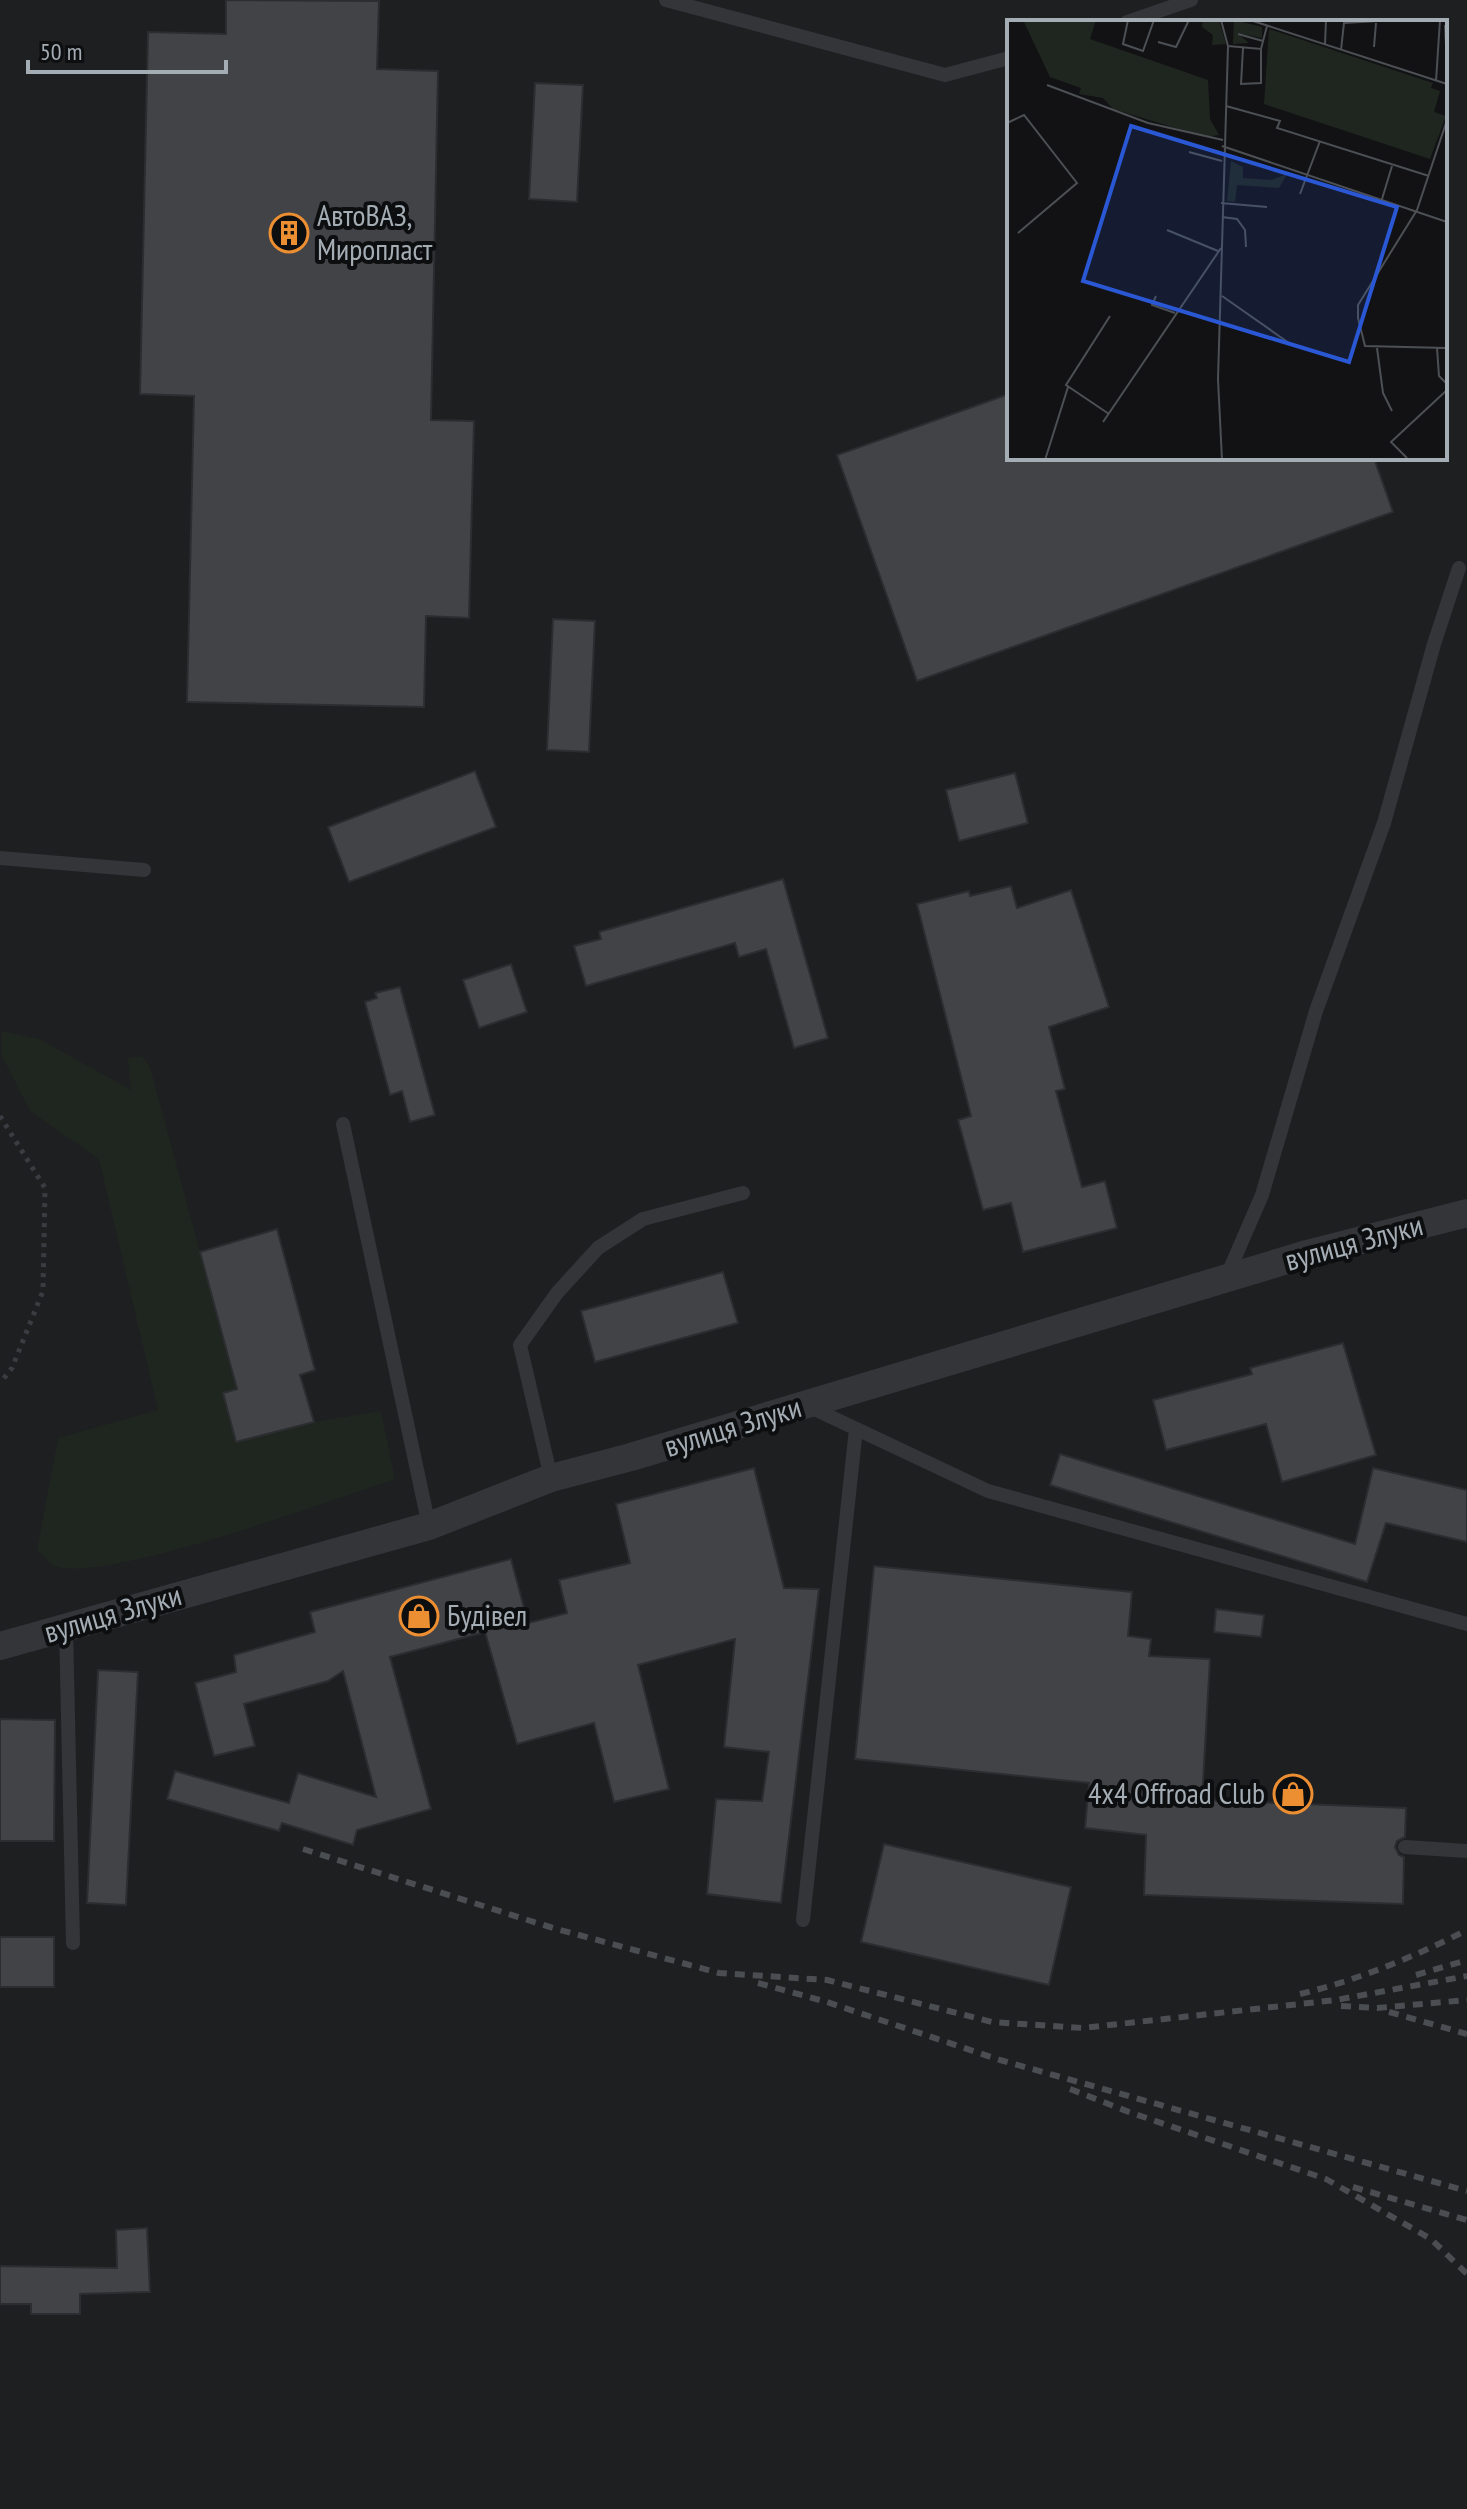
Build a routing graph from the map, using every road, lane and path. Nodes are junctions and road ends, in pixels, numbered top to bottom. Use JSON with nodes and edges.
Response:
{"nodes":[{"id":1,"x":666,"y":0,"type":"edge"},
{"id":2,"x":1191,"y":0,"type":"edge"},
{"id":3,"x":1133,"y":20,"type":"edge"},
{"id":4,"x":1007,"y":59,"type":"edge"},
{"id":5,"x":1459,"y":568,"type":"dead end"},
{"id":6,"x":0,"y":858,"type":"edge"},
{"id":7,"x":144,"y":870,"type":"dead end"},
{"id":8,"x":0,"y":1116,"type":"edge"},
{"id":9,"x":343,"y":1124,"type":"dead end"},
{"id":10,"x":743,"y":1193,"type":"dead end"},
{"id":11,"x":1467,"y":1213,"type":"edge"},
{"id":12,"x":1226,"y":1278,"type":"junction"},
{"id":13,"x":0,"y":1383,"type":"edge"},
{"id":14,"x":806,"y":1405,"type":"junction"},
{"id":15,"x":856,"y":1429,"type":"junction"},
{"id":16,"x":551,"y":1478,"type":"junction"},
{"id":17,"x":429,"y":1526,"type":"junction"},
{"id":18,"x":1467,"y":1624,"type":"edge"},
{"id":19,"x":66,"y":1626,"type":"junction"},
{"id":20,"x":0,"y":1646,"type":"edge"},
{"id":21,"x":1405,"y":1847,"type":"dead end"},
{"id":22,"x":1467,"y":1851,"type":"edge"},
{"id":23,"x":803,"y":1920,"type":"dead end"},
{"id":24,"x":73,"y":1943,"type":"dead end"}],
"edges":[{"from":1,"to":4,"type":"lane"},
{"from":2,"to":3,"type":"lane"},
{"from":5,"to":12,"type":"lane"},
{"from":6,"to":7,"type":"lane"},
{"from":8,"to":13,"type":"path"},
{"from":9,"to":17,"type":"lane"},
{"from":10,"to":16,"type":"lane"},
{"from":11,"to":12,"type":"street","name":"вулиця Злуки"},
{"from":12,"to":14,"type":"street","name":"вулиця Злуки"},
{"from":14,"to":15,"type":"lane"},
{"from":14,"to":16,"type":"street","name":"вулиця Злуки"},
{"from":15,"to":18,"type":"lane"},
{"from":15,"to":23,"type":"lane"},
{"from":16,"to":17,"type":"street","name":"вулиця Злуки"},
{"from":17,"to":19,"type":"street","name":"вулиця Злуки"},
{"from":19,"to":20,"type":"street","name":"вулиця Злуки"},
{"from":19,"to":24,"type":"lane"},
{"from":21,"to":22,"type":"lane"}]}
